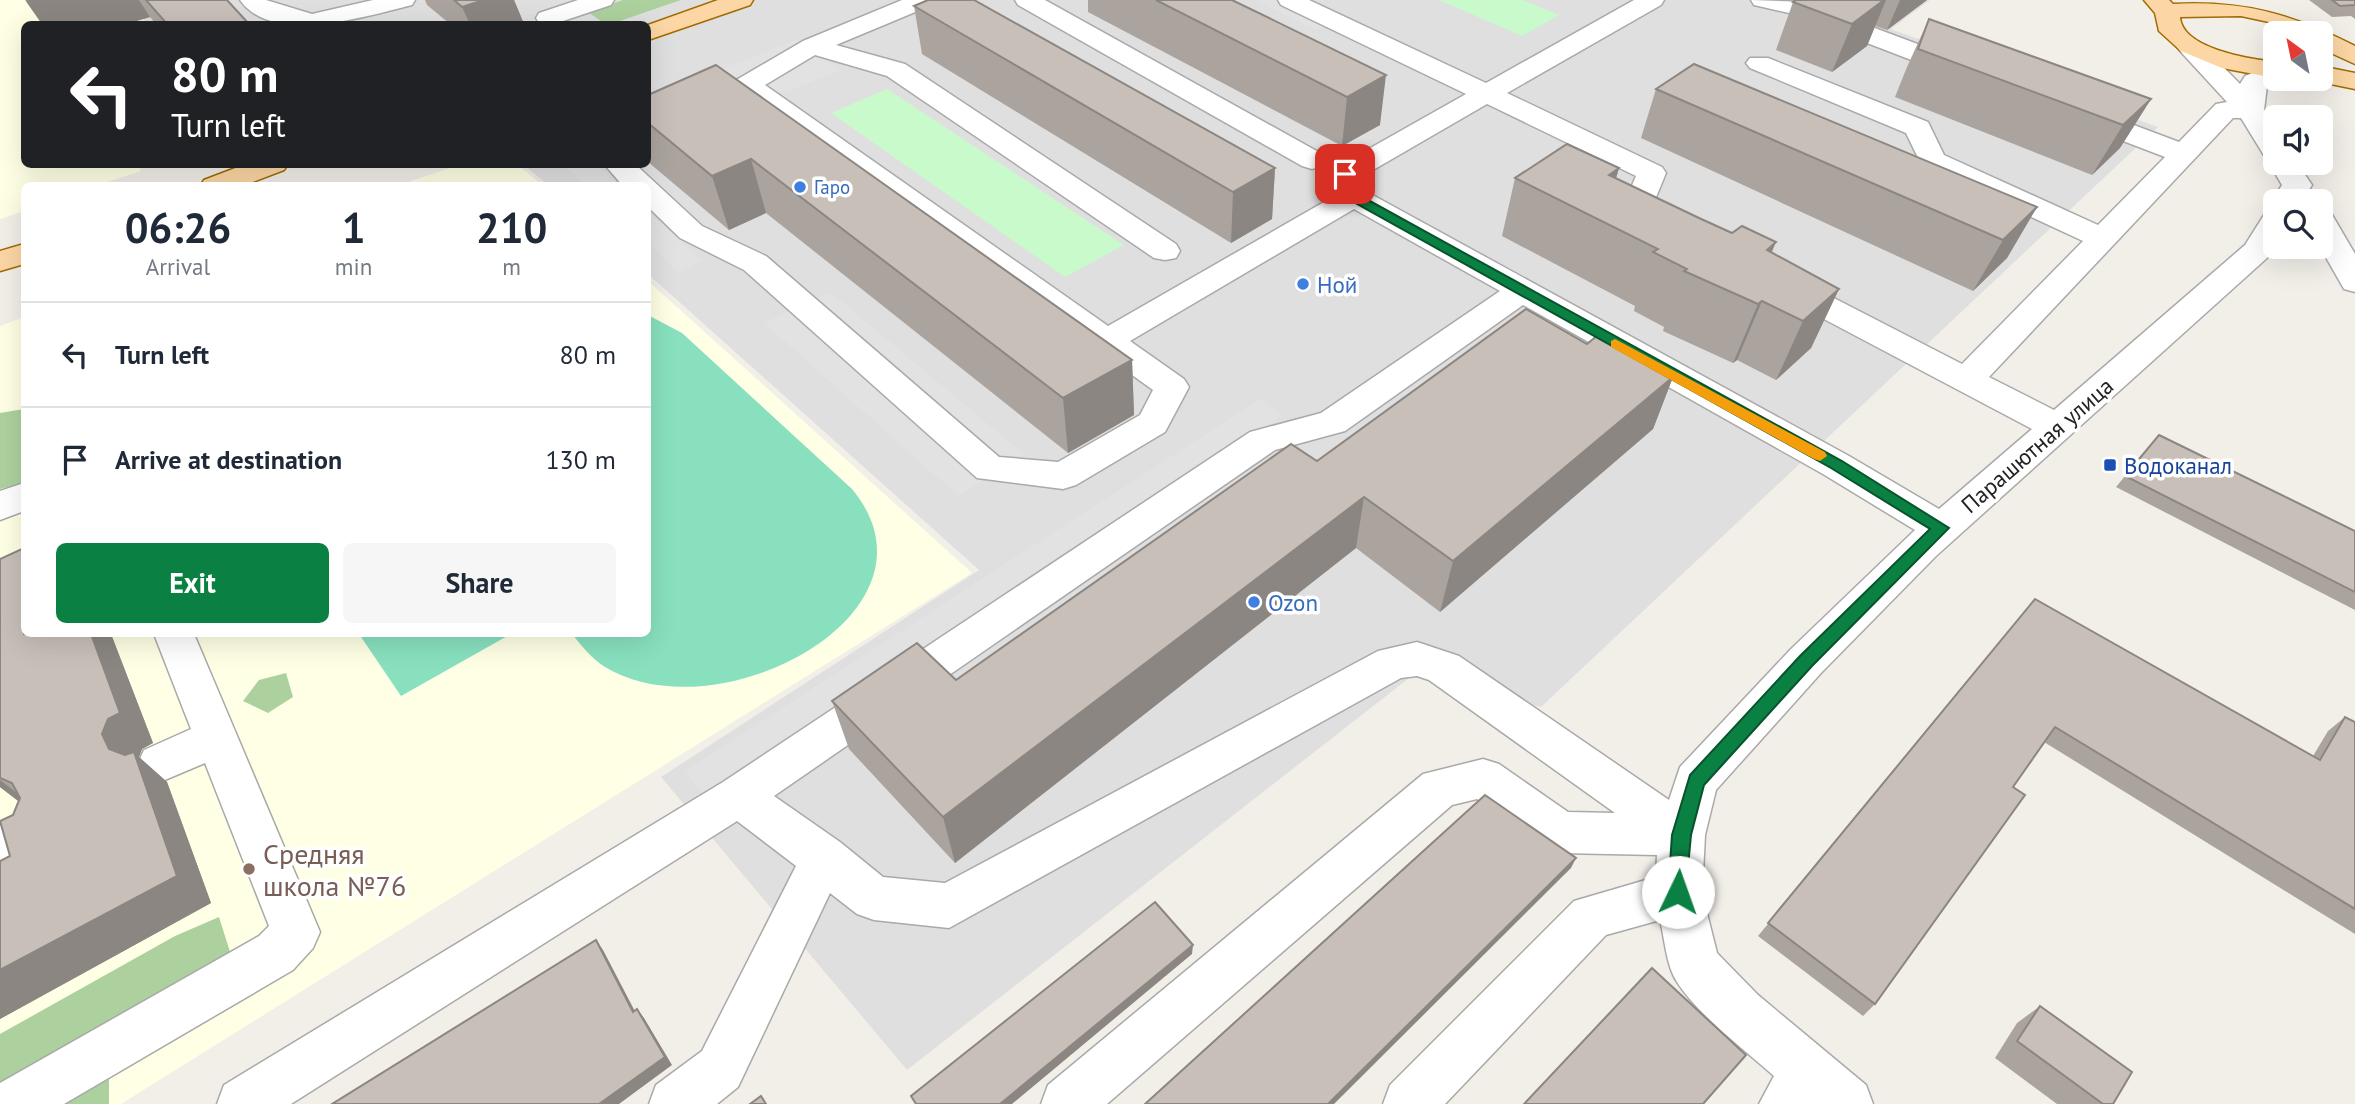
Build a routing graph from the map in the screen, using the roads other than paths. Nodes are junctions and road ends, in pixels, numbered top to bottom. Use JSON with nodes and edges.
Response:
{"nodes":[{"id":1,"x":252,"y":0,"type":"edge"},
{"id":2,"x":403,"y":0,"type":"edge"},
{"id":3,"x":529,"y":0,"type":"edge"},
{"id":4,"x":602,"y":0,"type":"edge"},
{"id":5,"x":741,"y":0,"type":"edge"},
{"id":6,"x":923,"y":0,"type":"edge"},
{"id":7,"x":1027,"y":0,"type":"edge"},
{"id":8,"x":1290,"y":0,"type":"edge"},
{"id":9,"x":1652,"y":0,"type":"edge"},
{"id":10,"x":1763,"y":0,"type":"edge"},
{"id":11,"x":2243,"y":4,"type":"edge"},
{"id":12,"x":2162,"y":6,"type":"edge"},
{"id":13,"x":308,"y":21,"type":"edge"},
{"id":14,"x":316,"y":21,"type":"edge"},
{"id":15,"x":551,"y":21,"type":"edge"},
{"id":16,"x":2290,"y":21,"type":"edge"},
{"id":17,"x":651,"y":32,"type":"edge"},
{"id":18,"x":812,"y":47,"type":"junction"},
{"id":19,"x":2190,"y":47,"type":"junction"},
{"id":20,"x":2333,"y":47,"type":"edge"},
{"id":21,"x":2355,"y":56,"type":"edge"},
{"id":22,"x":1759,"y":63,"type":"dead end"},
{"id":23,"x":2263,"y":69,"type":"edge"},
{"id":24,"x":2263,"y":77,"type":"edge"},
{"id":25,"x":2333,"y":77,"type":"edge"},
{"id":26,"x":1989,"y":80,"type":"edge"},
{"id":27,"x":2355,"y":81,"type":"edge"},
{"id":28,"x":747,"y":85,"type":"junction"},
{"id":29,"x":1488,"y":93,"type":"junction"},
{"id":30,"x":2053,"y":104,"type":"edge"},
{"id":31,"x":2250,"y":110,"type":"junction"},
{"id":32,"x":651,"y":124,"type":"edge"},
{"id":33,"x":2263,"y":131,"type":"edge"},
{"id":34,"x":2181,"y":153,"type":"junction"},
{"id":35,"x":1312,"y":160,"type":"dead end"},
{"id":36,"x":263,"y":168,"type":"edge"},
{"id":37,"x":622,"y":168,"type":"edge"},
{"id":38,"x":225,"y":182,"type":"edge"},
{"id":39,"x":636,"y":182,"type":"edge"},
{"id":40,"x":651,"y":195,"type":"edge"},
{"id":41,"x":1354,"y":197,"type":"junction"},
{"id":42,"x":1686,"y":236,"type":"edge"},
{"id":43,"x":2101,"y":238,"type":"junction"},
{"id":44,"x":2263,"y":240,"type":"edge"},
{"id":45,"x":2333,"y":242,"type":"edge"},
{"id":46,"x":1165,"y":251,"type":"dead end"},
{"id":47,"x":21,"y":254,"type":"edge"},
{"id":48,"x":0,"y":262,"type":"edge"},
{"id":49,"x":1760,"y":273,"type":"edge"},
{"id":50,"x":2355,"y":282,"type":"edge"},
{"id":51,"x":1520,"y":292,"type":"junction"},
{"id":52,"x":1108,"y":341,"type":"junction"},
{"id":53,"x":1968,"y":378,"type":"junction"},
{"id":54,"x":2059,"y":428,"type":"junction"},
{"id":55,"x":21,"y":497,"type":"edge"},
{"id":56,"x":0,"y":506,"type":"edge"},
{"id":57,"x":1941,"y":528,"type":"junction"},
{"id":58,"x":175,"y":637,"type":"edge"},
{"id":59,"x":216,"y":738,"type":"junction"},
{"id":60,"x":160,"y":763,"type":"dead end"},
{"id":61,"x":739,"y":796,"type":"junction"},
{"id":62,"x":1682,"y":835,"type":"junction"},
{"id":63,"x":824,"y":858,"type":"junction"},
{"id":64,"x":1678,"y":892,"type":"junction"},
{"id":65,"x":1814,"y":1094,"type":"edge"},
{"id":66,"x":14,"y":1104,"type":"edge"},
{"id":67,"x":243,"y":1104,"type":"edge"},
{"id":68,"x":674,"y":1104,"type":"edge"},
{"id":69,"x":1067,"y":1104,"type":"edge"},
{"id":70,"x":1409,"y":1104,"type":"edge"}],
"edges":[{"from":1,"to":13,"type":"street"},
{"from":2,"to":14,"type":"street"},
{"from":3,"to":15,"type":"street"},
{"from":4,"to":15,"type":"street"},
{"from":5,"to":17,"type":"main road"},
{"from":6,"to":18,"type":"street"},
{"from":7,"to":35,"type":"street"},
{"from":8,"to":29,"type":"street"},
{"from":9,"to":29,"type":"street"},
{"from":10,"to":26,"type":"street"},
{"from":11,"to":12,"type":"main road"},
{"from":11,"to":16,"type":"main road"},
{"from":12,"to":19,"type":"main road"},
{"from":18,"to":28,"type":"street"},
{"from":18,"to":46,"type":"street"},
{"from":19,"to":23,"type":"main road"},
{"from":19,"to":31,"type":"street"},
{"from":20,"to":21,"type":"main road"},
{"from":22,"to":43,"type":"street"},
{"from":24,"to":31,"type":"street"},
{"from":25,"to":27,"type":"main road"},
{"from":28,"to":32,"type":"street"},
{"from":28,"to":52,"type":"street"},
{"from":29,"to":41,"type":"street"},
{"from":29,"to":42,"type":"street"},
{"from":30,"to":34,"type":"street"},
{"from":31,"to":33,"type":"street"},
{"from":31,"to":34,"type":"street"},
{"from":34,"to":43,"type":"street"},
{"from":36,"to":38,"type":"main road"},
{"from":37,"to":39,"type":"street"},
{"from":40,"to":52,"type":"street"},
{"from":41,"to":51,"type":"street"},
{"from":41,"to":52,"type":"street"},
{"from":43,"to":53,"type":"street"},
{"from":44,"to":54,"type":"street","name":"Парашютная улица"},
{"from":45,"to":50,"type":"street"},
{"from":47,"to":48,"type":"main road"},
{"from":49,"to":53,"type":"street"},
{"from":51,"to":57,"type":"street"},
{"from":51,"to":61,"type":"street"},
{"from":53,"to":54,"type":"street"},
{"from":54,"to":57,"type":"street","name":"Парашютная улица"},
{"from":55,"to":56,"type":"street"},
{"from":57,"to":62,"type":"street","name":"Парашютная улица"},
{"from":58,"to":59,"type":"street"},
{"from":59,"to":60,"type":"street"},
{"from":59,"to":66,"type":"street"},
{"from":61,"to":63,"type":"street"},
{"from":61,"to":67,"type":"street"},
{"from":62,"to":63,"type":"street"},
{"from":62,"to":64,"type":"street","name":"Парашютная улица"},
{"from":62,"to":69,"type":"street"},
{"from":63,"to":68,"type":"street"},
{"from":64,"to":65,"type":"street","name":"Парашютная улица"},
{"from":64,"to":70,"type":"street"}]}
